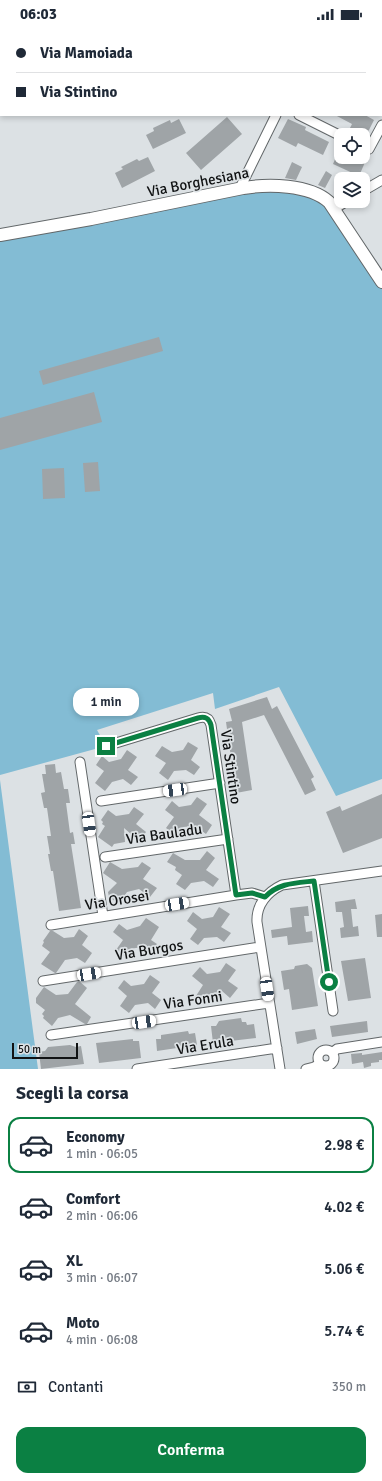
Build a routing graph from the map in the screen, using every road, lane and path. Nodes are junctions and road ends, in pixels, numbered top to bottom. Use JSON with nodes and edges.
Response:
{"nodes":[{"id":1,"x":276,"y":116,"type":"edge"},
{"id":2,"x":301,"y":116,"type":"edge"},
{"id":3,"x":382,"y":125,"type":"edge"},
{"id":4,"x":334,"y":132,"type":"edge"},
{"id":5,"x":370,"y":147,"type":"edge"},
{"id":6,"x":382,"y":180,"type":"edge"},
{"id":7,"x":370,"y":187,"type":"edge"},
{"id":8,"x":240,"y":188,"type":"junction"},
{"id":9,"x":334,"y":209,"type":"joint"},
{"id":10,"x":0,"y":235,"type":"edge"},
{"id":11,"x":382,"y":282,"type":"edge"},
{"id":12,"x":106,"y":746,"type":"dead end"},
{"id":13,"x":80,"y":762,"type":"dead end"},
{"id":14,"x":220,"y":784,"type":"junction"},
{"id":15,"x":101,"y":801,"type":"dead end"},
{"id":16,"x":228,"y":839,"type":"junction"},
{"id":17,"x":105,"y":857,"type":"dead end"},
{"id":18,"x":382,"y":871,"type":"edge"},
{"id":19,"x":314,"y":881,"type":"junction"},
{"id":20,"x":236,"y":895,"type":"junction"},
{"id":21,"x":265,"y":897,"type":"junction"},
{"id":22,"x":103,"y":916,"type":"junction"},
{"id":23,"x":51,"y":924,"type":"dead end"},
{"id":24,"x":260,"y":947,"type":"junction"},
{"id":25,"x":43,"y":981,"type":"dead end"},
{"id":26,"x":269,"y":1003,"type":"junction"},
{"id":27,"x":333,"y":1011,"type":"dead end"},
{"id":28,"x":51,"y":1035,"type":"dead end"},
{"id":29,"x":382,"y":1042,"type":"edge"},
{"id":30,"x":277,"y":1048,"type":"junction"},
{"id":31,"x":136,"y":1069,"type":"edge"},
{"id":32,"x":280,"y":1069,"type":"edge"},
{"id":33,"x":306,"y":1069,"type":"edge"}],
"edges":[{"from":1,"to":8,"type":"street"},
{"from":2,"to":4,"type":"street"},
{"from":3,"to":5,"type":"street"},
{"from":6,"to":7,"type":"street"},
{"from":8,"to":9,"type":"street","name":"Via Borghesiana"},
{"from":8,"to":10,"type":"street","name":"Via Borghesiana"},
{"from":9,"to":11,"type":"street","name":"Via Borghesiana"},
{"from":12,"to":14,"type":"street","name":"Via Stintino"},
{"from":13,"to":22,"type":"street"},
{"from":14,"to":15,"type":"street"},
{"from":14,"to":16,"type":"street","name":"Via Stintino"},
{"from":16,"to":17,"type":"street","name":"Via Bauladu"},
{"from":16,"to":20,"type":"street","name":"Via Stintino"},
{"from":18,"to":19,"type":"street"},
{"from":19,"to":21,"type":"street"},
{"from":19,"to":27,"type":"street"},
{"from":20,"to":21,"type":"street"},
{"from":20,"to":22,"type":"street","name":"Via Orosei"},
{"from":21,"to":24,"type":"street"},
{"from":22,"to":23,"type":"street","name":"Via Orosei"},
{"from":24,"to":25,"type":"street","name":"Via Burgos"},
{"from":24,"to":26,"type":"street"},
{"from":26,"to":28,"type":"street","name":"Via Fonni"},
{"from":26,"to":30,"type":"street"},
{"from":29,"to":33,"type":"street"},
{"from":30,"to":31,"type":"street","name":"Via Erula"},
{"from":30,"to":32,"type":"street"}]}
